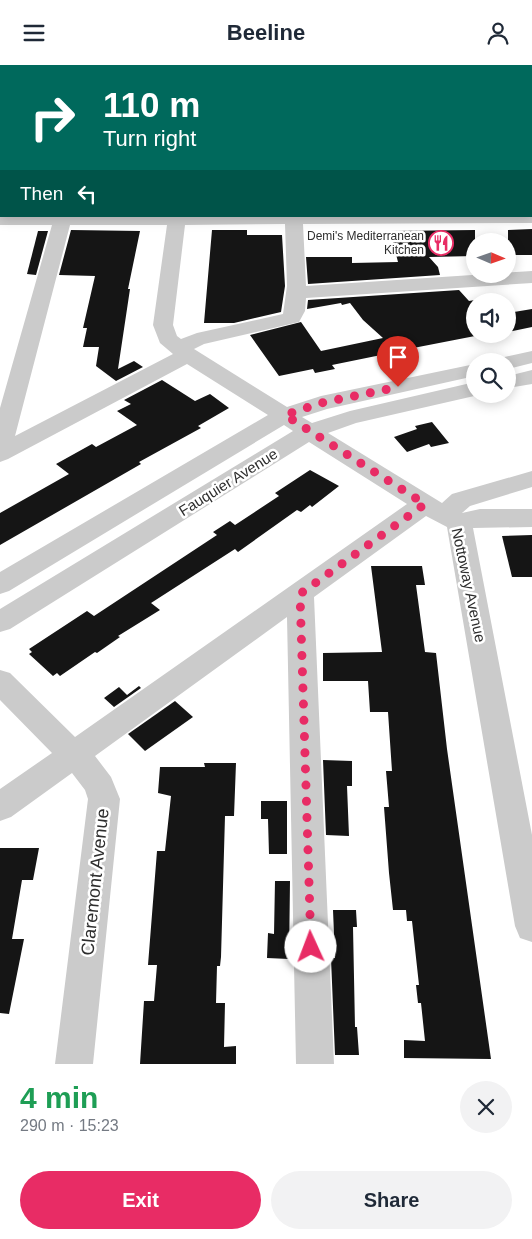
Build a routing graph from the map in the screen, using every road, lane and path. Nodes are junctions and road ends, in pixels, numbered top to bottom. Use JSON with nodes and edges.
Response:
{"nodes":[{"id":1,"x":91,"y":218,"type":"edge"},
{"id":2,"x":217,"y":218,"type":"edge"},
{"id":3,"x":349,"y":218,"type":"edge"},
{"id":4,"x":532,"y":218,"type":"edge"},
{"id":5,"x":0,"y":220,"type":"edge"},
{"id":6,"x":177,"y":220,"type":"junction"},
{"id":7,"x":294,"y":220,"type":"junction"},
{"id":8,"x":62,"y":221,"type":"junction"},
{"id":9,"x":532,"y":277,"type":"edge"},
{"id":10,"x":296,"y":293,"type":"junction"},
{"id":11,"x":183,"y":352,"type":"junction"},
{"id":12,"x":532,"y":357,"type":"edge"},
{"id":13,"x":516,"y":361,"type":"edge"},
{"id":14,"x":466,"y":372,"type":"edge"},
{"id":15,"x":532,"y":377,"type":"edge"},
{"id":16,"x":516,"y":380,"type":"edge"},
{"id":17,"x":466,"y":391,"type":"edge"},
{"id":18,"x":285,"y":415,"type":"junction"},
{"id":19,"x":310,"y":431,"type":"junction"},
{"id":20,"x":0,"y":452,"type":"edge"},
{"id":21,"x":532,"y":479,"type":"edge"},
{"id":22,"x":443,"y":514,"type":"junction"},
{"id":23,"x":532,"y":518,"type":"edge"},
{"id":24,"x":0,"y":584,"type":"edge"},
{"id":25,"x":300,"y":594,"type":"junction"},
{"id":26,"x":0,"y":622,"type":"edge"},
{"id":27,"x":0,"y":681,"type":"edge"},
{"id":28,"x":72,"y":754,"type":"junction"},
{"id":29,"x":0,"y":807,"type":"edge"},
{"id":30,"x":532,"y":926,"type":"edge"},
{"id":31,"x":74,"y":1064,"type":"edge"},
{"id":32,"x":315,"y":1064,"type":"edge"}],
"edges":[{"from":1,"to":6,"type":"street"},
{"from":1,"to":8,"type":"street"},
{"from":2,"to":6,"type":"street"},
{"from":2,"to":7,"type":"street"},
{"from":3,"to":4,"type":"street"},
{"from":3,"to":7,"type":"street"},
{"from":5,"to":8,"type":"street"},
{"from":6,"to":11,"type":"street"},
{"from":7,"to":10,"type":"street"},
{"from":8,"to":20,"type":"street"},
{"from":9,"to":10,"type":"street"},
{"from":10,"to":11,"type":"street"},
{"from":11,"to":18,"type":"street"},
{"from":11,"to":20,"type":"street"},
{"from":12,"to":13,"type":"street"},
{"from":14,"to":18,"type":"street","name":"Fauquier Avenue"},
{"from":15,"to":16,"type":"street"},
{"from":17,"to":19,"type":"street","name":"Fauquier Avenue"},
{"from":18,"to":19,"type":"street"},
{"from":18,"to":24,"type":"street","name":"Fauquier Avenue"},
{"from":19,"to":22,"type":"street"},
{"from":19,"to":26,"type":"street","name":"Fauquier Avenue"},
{"from":21,"to":22,"type":"street"},
{"from":22,"to":23,"type":"street"},
{"from":22,"to":25,"type":"street"},
{"from":22,"to":30,"type":"street","name":"Nottoway Avenue"},
{"from":25,"to":28,"type":"street"},
{"from":25,"to":32,"type":"street"},
{"from":27,"to":28,"type":"street","name":"Claremont Avenue"},
{"from":28,"to":29,"type":"street"},
{"from":28,"to":31,"type":"street","name":"Claremont Avenue"}]}
